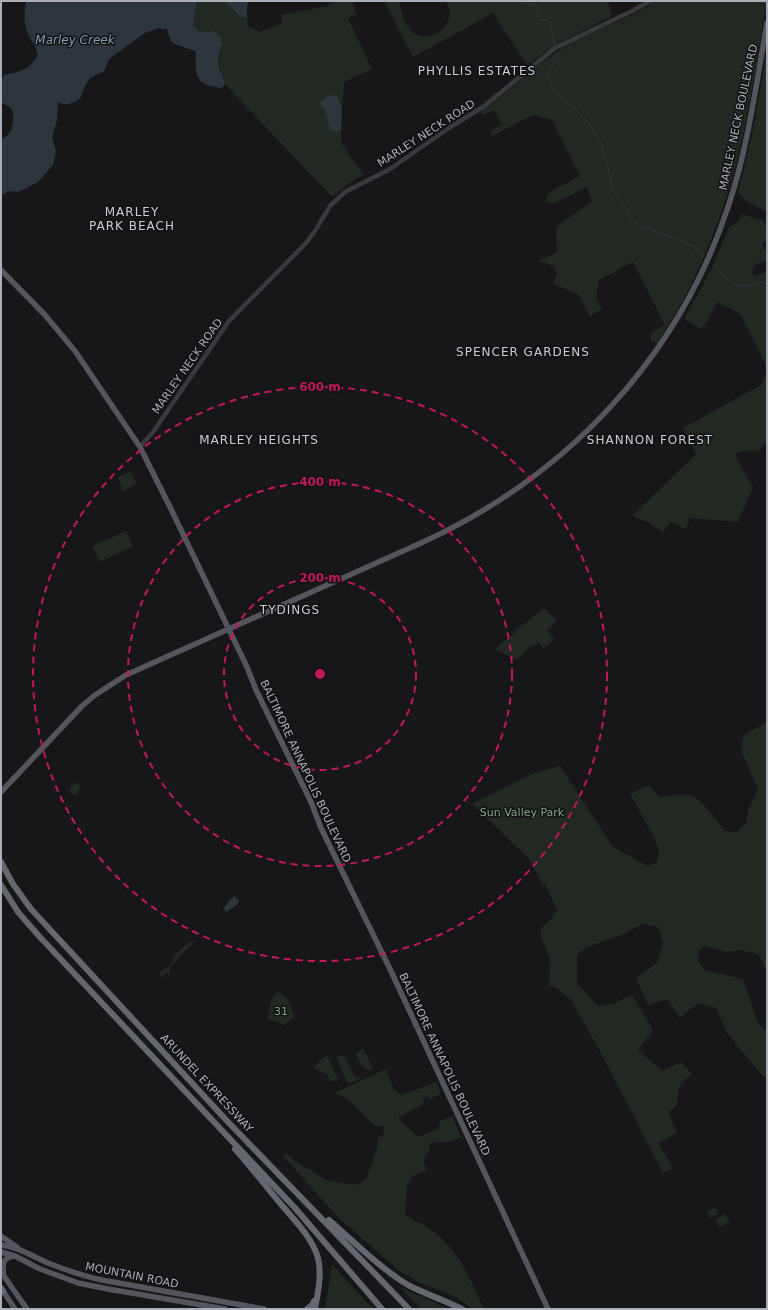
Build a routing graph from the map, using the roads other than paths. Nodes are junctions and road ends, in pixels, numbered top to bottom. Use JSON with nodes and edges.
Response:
{"nodes":[{"id":1,"x":650,"y":1,"type":"edge"},
{"id":2,"x":767,"y":23,"type":"edge"},
{"id":3,"x":1,"y":270,"type":"edge"},
{"id":4,"x":140,"y":447,"type":"junction"},
{"id":5,"x":229,"y":630,"type":"junction"},
{"id":6,"x":1,"y":792,"type":"edge"},
{"id":7,"x":1,"y":862,"type":"edge"},
{"id":8,"x":1,"y":885,"type":"edge"},
{"id":9,"x":182,"y":1087,"type":"junction"},
{"id":10,"x":294,"y":1190,"type":"junction"},
{"id":11,"x":1,"y":1236,"type":"edge"},
{"id":12,"x":1,"y":1245,"type":"edge"},
{"id":13,"x":20,"y":1249,"type":"junction"},
{"id":14,"x":1,"y":1252,"type":"edge"},
{"id":15,"x":15,"y":1256,"type":"junction"},
{"id":16,"x":1,"y":1272,"type":"edge"},
{"id":17,"x":5,"y":1278,"type":"junction"},
{"id":18,"x":2,"y":1289,"type":"edge"},
{"id":19,"x":318,"y":1290,"type":"junction"},
{"id":20,"x":15,"y":1309,"type":"edge"},
{"id":21,"x":27,"y":1309,"type":"edge"},
{"id":22,"x":225,"y":1309,"type":"edge"},
{"id":23,"x":264,"y":1309,"type":"edge"},
{"id":24,"x":307,"y":1309,"type":"edge"},
{"id":25,"x":315,"y":1309,"type":"edge"},
{"id":26,"x":382,"y":1309,"type":"edge"},
{"id":27,"x":409,"y":1309,"type":"edge"},
{"id":28,"x":462,"y":1309,"type":"edge"},
{"id":29,"x":548,"y":1309,"type":"edge"}],
"edges":[{"from":1,"to":4,"type":"street","name":"MARLEY NECK ROAD"},
{"from":2,"to":5,"type":"main road","name":"MARLEY NECK BOULEVARD"},
{"from":3,"to":4,"type":"main road","name":"BALTIMORE ANNAPOLIS BOULEVARD"},
{"from":4,"to":5,"type":"main road","name":"BALTIMORE ANNAPOLIS BOULEVARD"},
{"from":5,"to":6,"type":"main road","name":"MARLEY NECK BOULEVARD"},
{"from":5,"to":29,"type":"main road","name":"BALTIMORE ANNAPOLIS BOULEVARD"},
{"from":7,"to":10,"type":"highway","name":"ARUNDEL EXPRESSWAY"},
{"from":8,"to":9,"type":"highway","name":"ARUNDEL EXPRESSWAY"},
{"from":9,"to":19,"type":"highway"},
{"from":9,"to":26,"type":"highway","name":"ARUNDEL EXPRESSWAY"},
{"from":10,"to":27,"type":"highway","name":"ARUNDEL EXPRESSWAY"},
{"from":10,"to":28,"type":"highway"},
{"from":11,"to":13,"type":"main road"},
{"from":12,"to":13,"type":"main road","name":"MOUNTAIN ROAD"},
{"from":13,"to":23,"type":"main road","name":"MOUNTAIN ROAD"},
{"from":14,"to":15,"type":"main road","name":"MOUNTAIN ROAD"},
{"from":15,"to":17,"type":"main road"},
{"from":15,"to":22,"type":"main road","name":"MOUNTAIN ROAD"},
{"from":16,"to":17,"type":"main road"},
{"from":17,"to":21,"type":"main road"},
{"from":18,"to":20,"type":"main road"},
{"from":19,"to":24,"type":"highway"},
{"from":19,"to":25,"type":"highway"}]}
